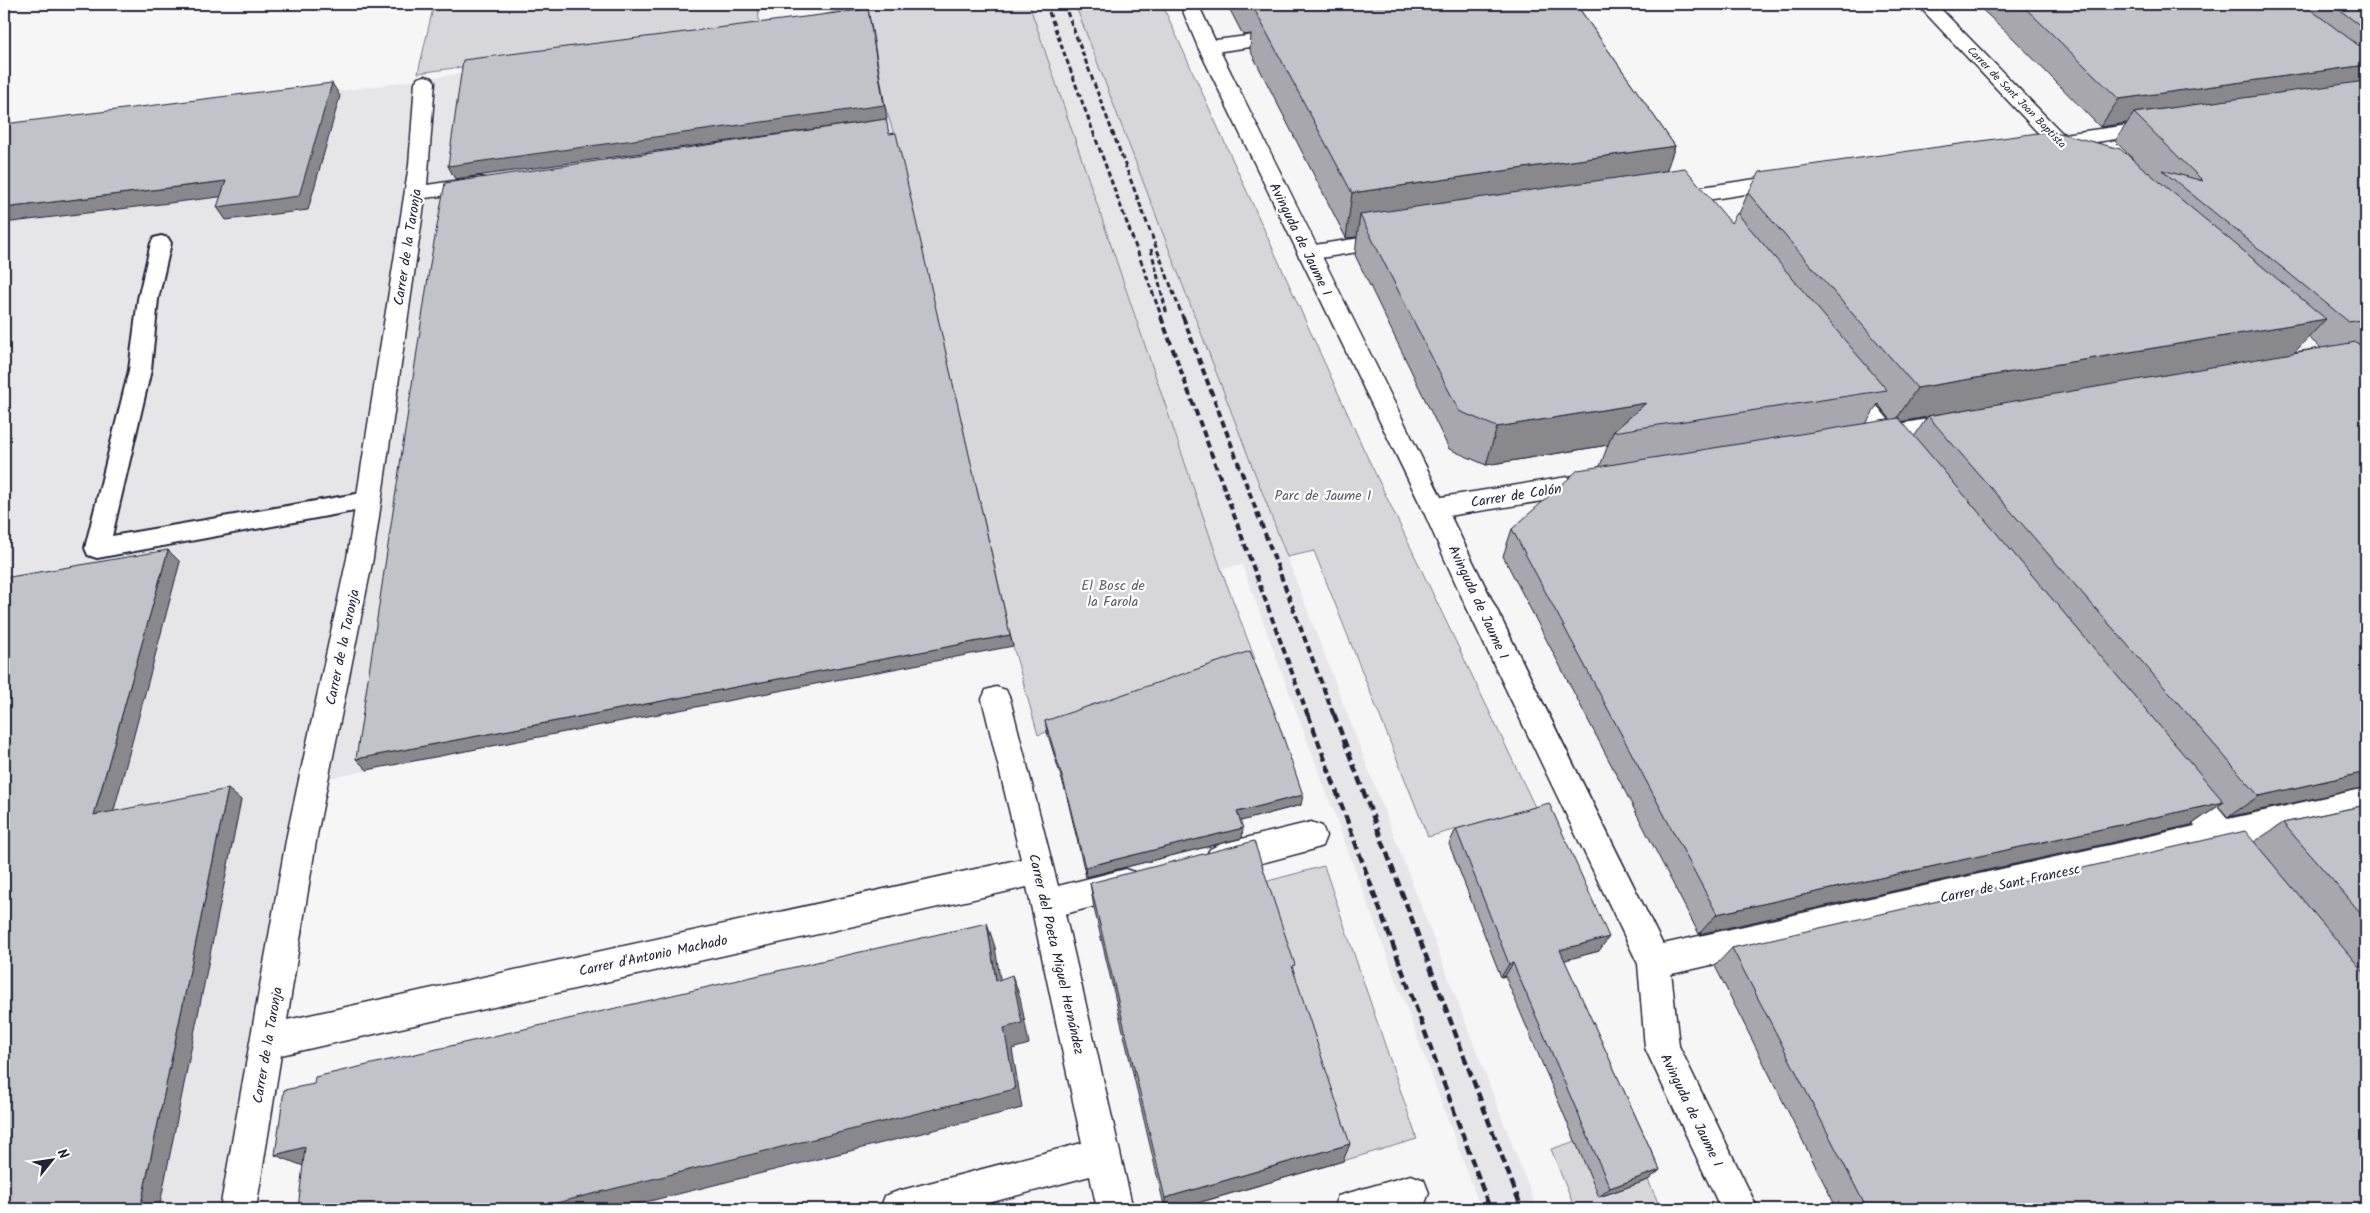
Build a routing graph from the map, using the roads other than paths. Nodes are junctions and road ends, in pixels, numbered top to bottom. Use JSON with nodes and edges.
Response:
{"nodes":[{"id":1,"x":1188,"y":4,"type":"edge"},
{"id":2,"x":1926,"y":4,"type":"edge"},
{"id":3,"x":1304,"y":35,"type":"edge"},
{"id":4,"x":1208,"y":47,"type":"junction"},
{"id":5,"x":425,"y":82,"type":"dead end"},
{"id":6,"x":2177,"y":124,"type":"edge"},
{"id":7,"x":2058,"y":141,"type":"junction"},
{"id":8,"x":2024,"y":145,"type":"edge"},
{"id":9,"x":2084,"y":164,"type":"edge"},
{"id":10,"x":1809,"y":178,"type":"edge"},
{"id":11,"x":496,"y":181,"type":"edge"},
{"id":12,"x":415,"y":193,"type":"junction"},
{"id":13,"x":1650,"y":202,"type":"edge"},
{"id":14,"x":1414,"y":237,"type":"edge"},
{"id":15,"x":162,"y":243,"type":"dead end"},
{"id":16,"x":1308,"y":253,"type":"junction"},
{"id":17,"x":1832,"y":369,"type":"edge"},
{"id":18,"x":1978,"y":420,"type":"edge"},
{"id":19,"x":1887,"y":436,"type":"junction"},
{"id":20,"x":1852,"y":441,"type":"edge"},
{"id":21,"x":1915,"y":469,"type":"edge"},
{"id":22,"x":1617,"y":479,"type":"edge"},
{"id":23,"x":368,"y":501,"type":"junction"},
{"id":24,"x":1435,"y":508,"type":"junction"},
{"id":25,"x":996,"y":699,"type":"dead end"},
{"id":26,"x":2170,"y":772,"type":"edge"},
{"id":27,"x":2366,"y":802,"type":"edge"},
{"id":28,"x":2223,"y":835,"type":"junction"},
{"id":29,"x":1311,"y":836,"type":"dead end"},
{"id":30,"x":1190,"y":867,"type":"edge"},
{"id":31,"x":1039,"y":870,"type":"junction"},
{"id":32,"x":1153,"y":877,"type":"edge"},
{"id":33,"x":2261,"y":882,"type":"edge"},
{"id":34,"x":1046,"y":904,"type":"junction"},
{"id":35,"x":1654,"y":962,"type":"junction"},
{"id":36,"x":268,"y":1041,"type":"junction"},
{"id":37,"x":1103,"y":1155,"type":"junction"},
{"id":38,"x":1411,"y":1192,"type":"dead end"},
{"id":39,"x":238,"y":1209,"type":"edge"},
{"id":40,"x":898,"y":1209,"type":"edge"},
{"id":41,"x":1115,"y":1209,"type":"edge"},
{"id":42,"x":1351,"y":1209,"type":"edge"},
{"id":43,"x":1740,"y":1209,"type":"edge"}],
"edges":[{"from":1,"to":4,"type":"street","name":"Avinguda de Jaume I"},
{"from":2,"to":7,"type":"street","name":"Carrer de Sant Joan Baptista"},
{"from":3,"to":4,"type":"street"},
{"from":4,"to":16,"type":"street","name":"Avinguda de Jaume I"},
{"from":5,"to":12,"type":"street","name":"Carrer de la Taronja"},
{"from":6,"to":7,"type":"street"},
{"from":7,"to":8,"type":"street"},
{"from":7,"to":9,"type":"street","name":"Carrer de Sant Joan Baptista"},
{"from":10,"to":13,"type":"street"},
{"from":11,"to":12,"type":"street"},
{"from":12,"to":23,"type":"street","name":"Carrer de la Taronja"},
{"from":14,"to":16,"type":"street"},
{"from":15,"to":23,"type":"lane"},
{"from":16,"to":24,"type":"street","name":"Avinguda de Jaume I"},
{"from":17,"to":19,"type":"street"},
{"from":18,"to":19,"type":"street"},
{"from":19,"to":20,"type":"street"},
{"from":19,"to":21,"type":"street"},
{"from":22,"to":24,"type":"street","name":"Carrer de Colón"},
{"from":23,"to":36,"type":"street","name":"Carrer de la Taronja"},
{"from":24,"to":35,"type":"street","name":"Avinguda de Jaume I"},
{"from":25,"to":31,"type":"street","name":"Carrer del Poeta Miguel Hernández"},
{"from":26,"to":28,"type":"street"},
{"from":27,"to":28,"type":"street","name":"Carrer de Sant Francesc"},
{"from":28,"to":33,"type":"street"},
{"from":28,"to":35,"type":"street","name":"Carrer de Sant Francesc"},
{"from":29,"to":30,"type":"street"},
{"from":31,"to":34,"type":"street","name":"Carrer del Poeta Miguel Hernández"},
{"from":31,"to":36,"type":"street","name":"Carrer d'Antonio Machado"},
{"from":32,"to":34,"type":"street"},
{"from":34,"to":37,"type":"street","name":"Carrer del Poeta Miguel Hernández"},
{"from":35,"to":43,"type":"street","name":"Avinguda de Jaume I"},
{"from":36,"to":39,"type":"street","name":"Carrer de la Taronja"},
{"from":37,"to":40,"type":"street"},
{"from":37,"to":41,"type":"street","name":"Carrer del Poeta Miguel Hernández"},
{"from":38,"to":42,"type":"street"}]}
